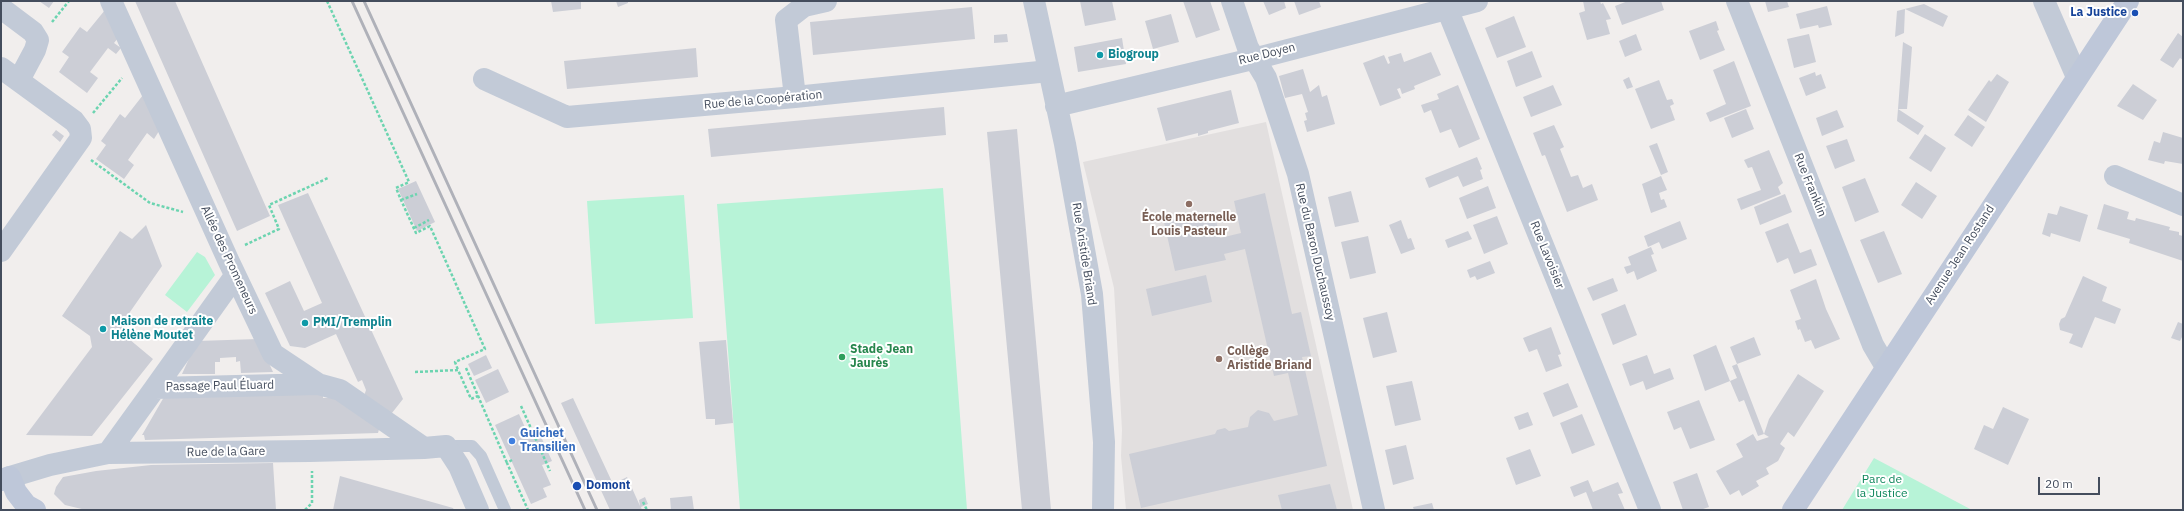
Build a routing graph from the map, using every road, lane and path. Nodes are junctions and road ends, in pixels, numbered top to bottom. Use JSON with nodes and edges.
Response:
{"nodes":[{"id":1,"x":69,"y":1,"type":"edge"},
{"id":2,"x":111,"y":1,"type":"edge"},
{"id":3,"x":327,"y":1,"type":"edge"},
{"id":4,"x":826,"y":1,"type":"edge"},
{"id":5,"x":1034,"y":1,"type":"edge"},
{"id":6,"x":1232,"y":1,"type":"edge"},
{"id":7,"x":1477,"y":1,"type":"edge"},
{"id":8,"x":1737,"y":1,"type":"edge"},
{"id":9,"x":2044,"y":1,"type":"edge"},
{"id":10,"x":2128,"y":1,"type":"edge"},
{"id":11,"x":1446,"y":5,"type":"edge"},
{"id":12,"x":1,"y":8,"type":"edge"},
{"id":13,"x":38,"y":40,"type":"junction"},
{"id":14,"x":1253,"y":59,"type":"junction"},
{"id":15,"x":137,"y":60,"type":"junction"},
{"id":16,"x":1,"y":68,"type":"edge"},
{"id":17,"x":1049,"y":71,"type":"junction"},
{"id":18,"x":2077,"y":77,"type":"junction"},
{"id":19,"x":484,"y":79,"type":"dead end"},
{"id":20,"x":19,"y":80,"type":"junction"},
{"id":21,"x":796,"y":97,"type":"junction"},
{"id":22,"x":1056,"y":106,"type":"junction"},
{"id":23,"x":77,"y":138,"type":"junction"},
{"id":24,"x":2115,"y":176,"type":"dead end"},
{"id":25,"x":328,"y":178,"type":"dead end"},
{"id":26,"x":417,"y":194,"type":"dead end"},
{"id":27,"x":401,"y":200,"type":"junction"},
{"id":28,"x":2183,"y":205,"type":"edge"},
{"id":29,"x":206,"y":212,"type":"junction"},
{"id":30,"x":430,"y":220,"type":"dead end"},
{"id":31,"x":414,"y":228,"type":"junction"},
{"id":32,"x":1,"y":251,"type":"edge"},
{"id":33,"x":226,"y":254,"type":"junction"},
{"id":34,"x":235,"y":276,"type":"junction"},
{"id":35,"x":466,"y":368,"type":"dead end"},
{"id":36,"x":1886,"y":368,"type":"junction"},
{"id":37,"x":458,"y":370,"type":"junction"},
{"id":38,"x":415,"y":372,"type":"dead end"},
{"id":39,"x":318,"y":384,"type":"junction"},
{"id":40,"x":155,"y":388,"type":"junction"},
{"id":41,"x":478,"y":396,"type":"junction"},
{"id":42,"x":521,"y":406,"type":"dead end"},
{"id":43,"x":435,"y":447,"type":"junction"},
{"id":44,"x":310,"y":452,"type":"junction"},
{"id":45,"x":108,"y":453,"type":"junction"},
{"id":46,"x":512,"y":460,"type":"dead end"},
{"id":47,"x":507,"y":463,"type":"junction"},
{"id":48,"x":550,"y":471,"type":"dead end"},
{"id":49,"x":5,"y":478,"type":"edge"},
{"id":50,"x":643,"y":502,"type":"dead end"},
{"id":51,"x":35,"y":510,"type":"edge"},
{"id":52,"x":305,"y":510,"type":"edge"},
{"id":53,"x":478,"y":510,"type":"edge"},
{"id":54,"x":505,"y":510,"type":"edge"},
{"id":55,"x":528,"y":510,"type":"edge"},
{"id":56,"x":647,"y":510,"type":"edge"},
{"id":57,"x":1103,"y":510,"type":"edge"},
{"id":58,"x":1374,"y":510,"type":"edge"},
{"id":59,"x":1650,"y":510,"type":"edge"},
{"id":60,"x":1793,"y":510,"type":"edge"}],
"edges":[{"from":1,"to":13,"type":"path"},
{"from":2,"to":15,"type":"street","name":"Allée des Promeneurs"},
{"from":3,"to":27,"type":"path"},
{"from":4,"to":21,"type":"street"},
{"from":5,"to":17,"type":"street","name":"Rue Aristide Briand"},
{"from":6,"to":14,"type":"street","name":"Rue du Baron Duchaussoy"},
{"from":7,"to":11,"type":"street","name":"Rue Doyen"},
{"from":8,"to":36,"type":"street","name":"Rue Franklin"},
{"from":9,"to":18,"type":"street"},
{"from":10,"to":18,"type":"street","name":"Avenue Jean Rostand"},
{"from":11,"to":14,"type":"street","name":"Rue Doyen"},
{"from":11,"to":59,"type":"street","name":"Rue Lavoisier"},
{"from":12,"to":13,"type":"street"},
{"from":13,"to":20,"type":"street"},
{"from":14,"to":22,"type":"street","name":"Rue Doyen"},
{"from":14,"to":58,"type":"street","name":"Rue du Baron Duchaussoy"},
{"from":15,"to":23,"type":"path"},
{"from":15,"to":29,"type":"street","name":"Allée des Promeneurs"},
{"from":16,"to":20,"type":"street"},
{"from":17,"to":21,"type":"street","name":"Rue de la Coopération"},
{"from":17,"to":22,"type":"street","name":"Rue Aristide Briand"},
{"from":18,"to":36,"type":"street","name":"Avenue Jean Rostand"},
{"from":19,"to":21,"type":"street","name":"Rue de la Coopération"},
{"from":20,"to":23,"type":"street"},
{"from":22,"to":57,"type":"street","name":"Rue Aristide Briand"},
{"from":23,"to":29,"type":"path"},
{"from":23,"to":32,"type":"street"},
{"from":24,"to":28,"type":"street"},
{"from":25,"to":33,"type":"path"},
{"from":26,"to":27,"type":"path"},
{"from":27,"to":31,"type":"path"},
{"from":29,"to":33,"type":"street","name":"Allée des Promeneurs"},
{"from":30,"to":31,"type":"path"},
{"from":31,"to":37,"type":"path"},
{"from":33,"to":34,"type":"street","name":"Allée des Promeneurs"},
{"from":34,"to":39,"type":"street","name":"Allée des Promeneurs"},
{"from":34,"to":40,"type":"street"},
{"from":35,"to":41,"type":"path"},
{"from":36,"to":60,"type":"street","name":"Avenue Jean Rostand"},
{"from":37,"to":38,"type":"path"},
{"from":37,"to":41,"type":"path"},
{"from":39,"to":40,"type":"street","name":"Passage Paul Éluard"},
{"from":39,"to":43,"type":"street","name":"Allée des Promeneurs"},
{"from":40,"to":45,"type":"street","name":"Passage Paul Éluard"},
{"from":41,"to":47,"type":"path"},
{"from":42,"to":48,"type":"path"},
{"from":43,"to":44,"type":"street","name":"Rue de la Gare"},
{"from":43,"to":53,"type":"street"},
{"from":43,"to":54,"type":"lane"},
{"from":44,"to":45,"type":"street","name":"Rue de la Gare"},
{"from":44,"to":52,"type":"path"},
{"from":45,"to":49,"type":"street","name":"Rue de la Gare"},
{"from":46,"to":47,"type":"path"},
{"from":47,"to":55,"type":"path"},
{"from":49,"to":51,"type":"street"},
{"from":50,"to":56,"type":"path"}]}
